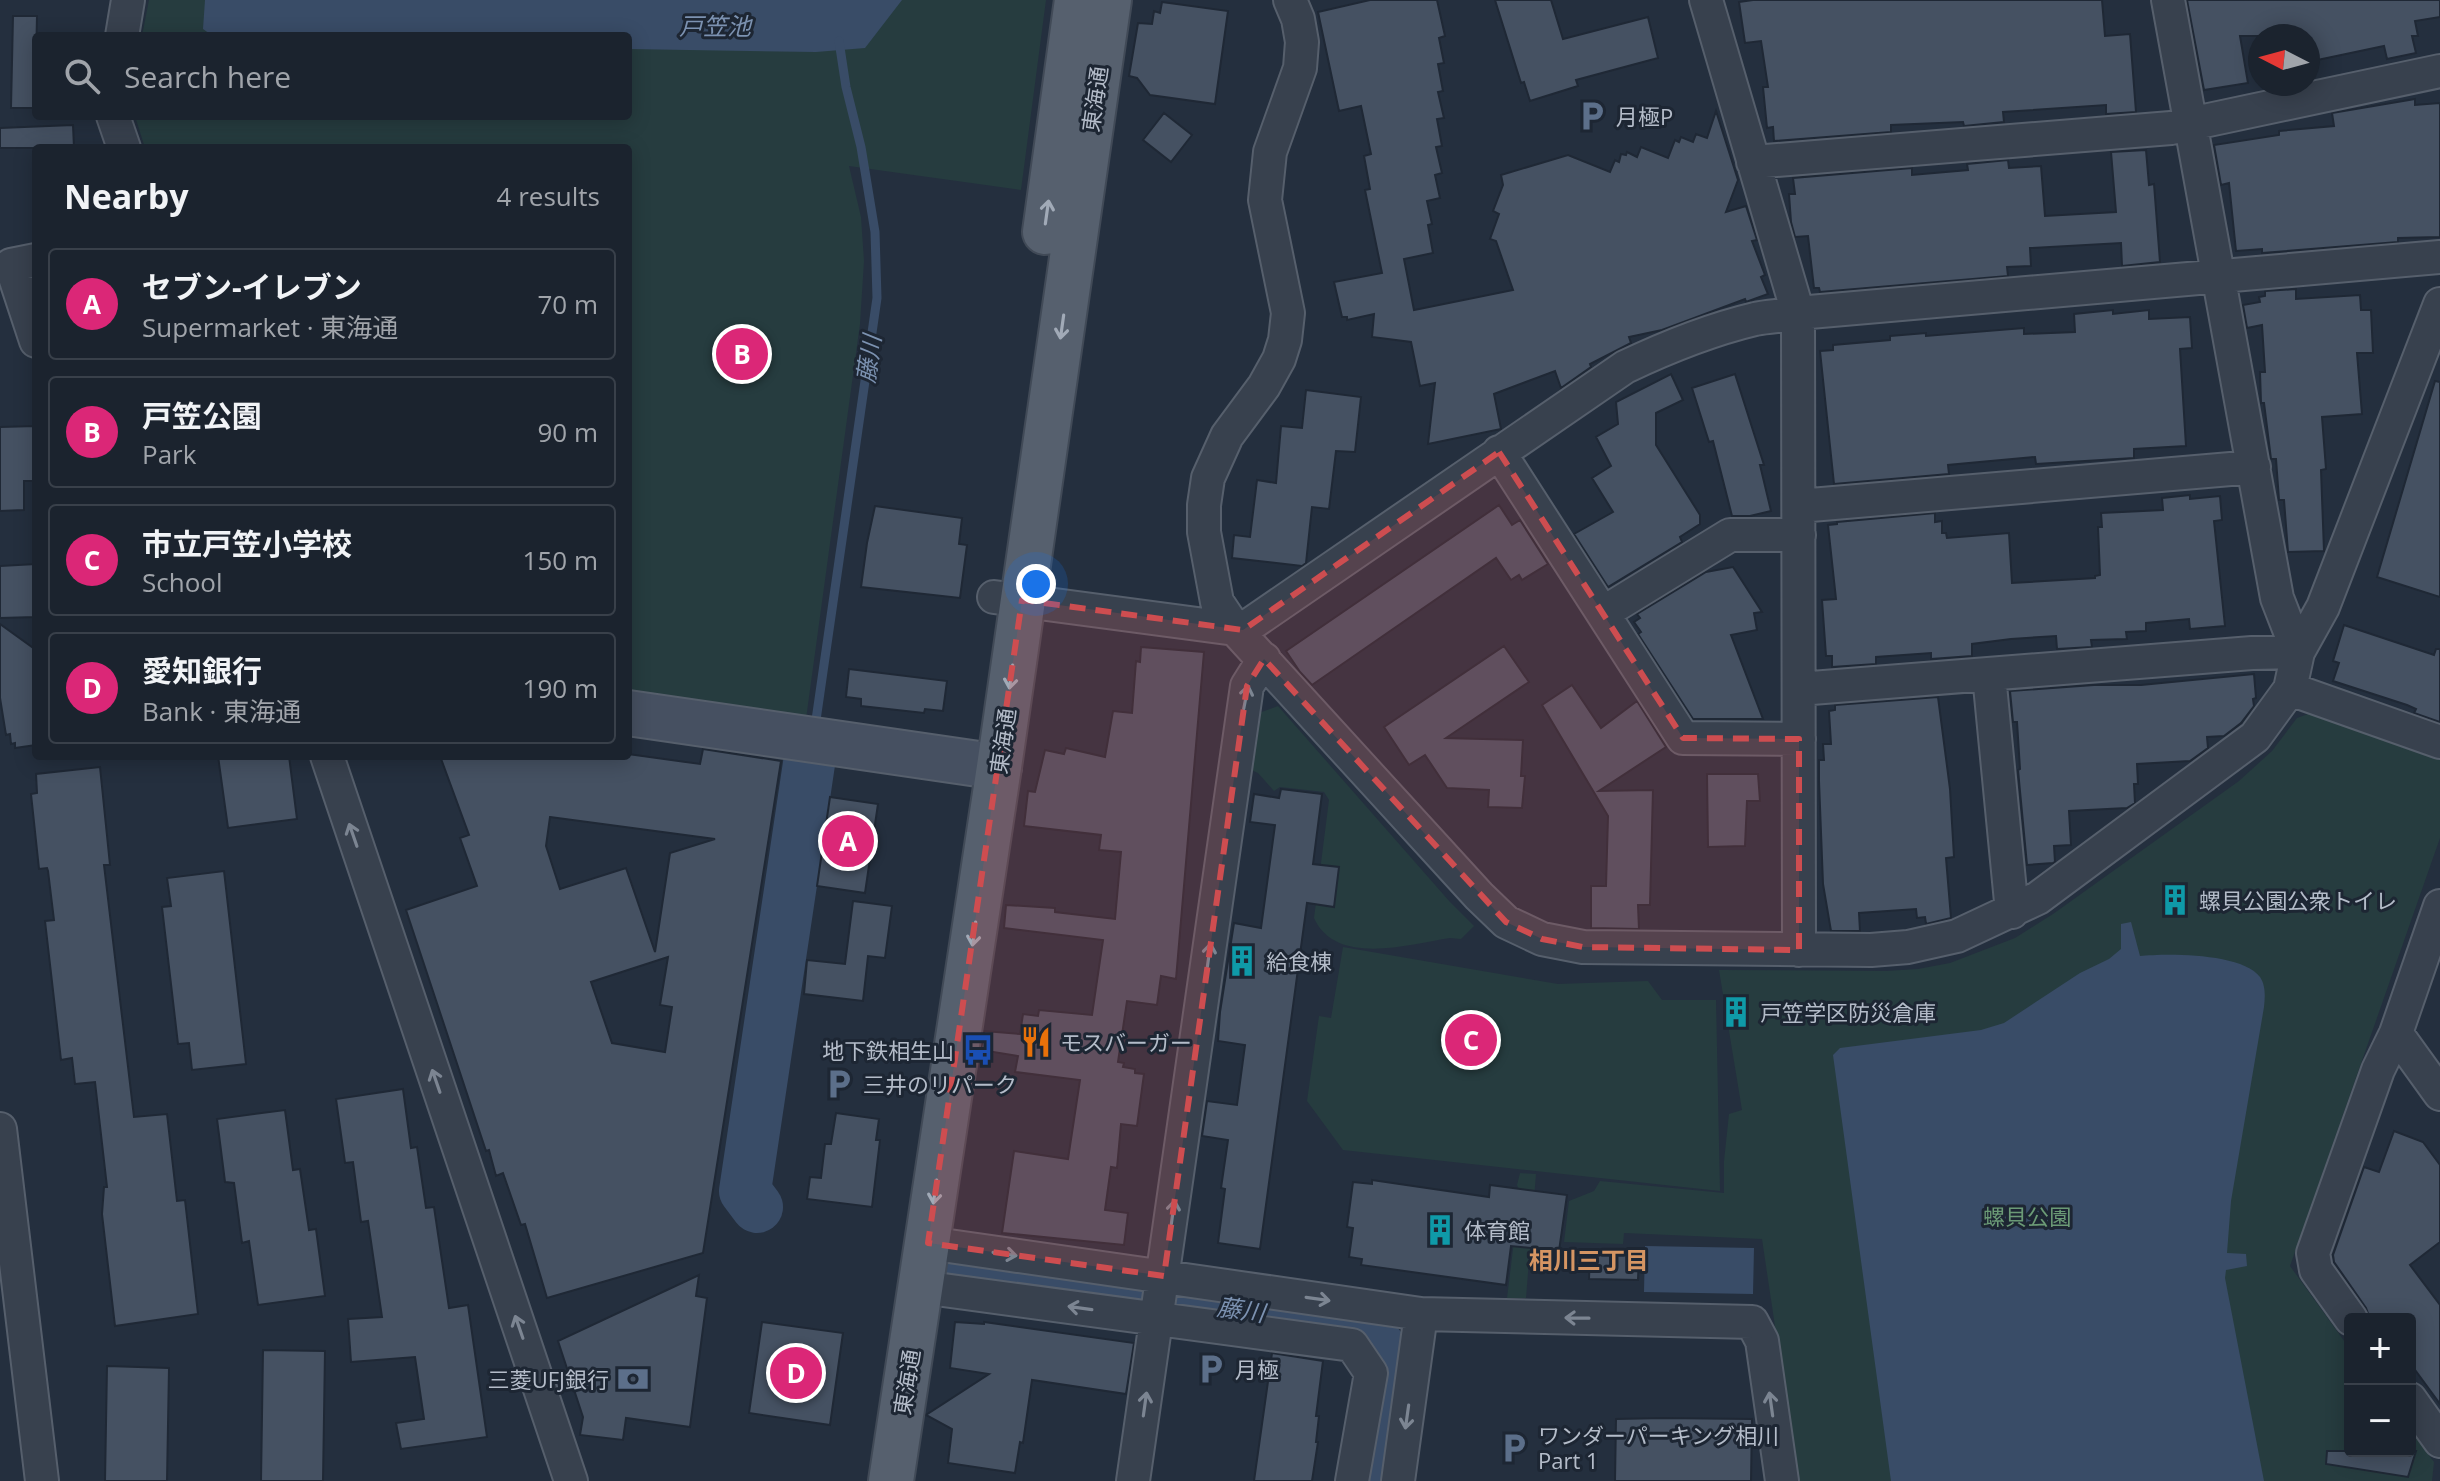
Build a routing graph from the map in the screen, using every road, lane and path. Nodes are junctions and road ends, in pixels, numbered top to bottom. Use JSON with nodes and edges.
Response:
{"nodes":[{"id":1,"x":128,"y":0,"type":"edge"},
{"id":2,"x":1077,"y":0,"type":"edge"},
{"id":3,"x":1109,"y":0,"type":"edge"},
{"id":4,"x":1290,"y":0,"type":"edge"},
{"id":5,"x":1706,"y":0,"type":"edge"},
{"id":6,"x":2168,"y":0,"type":"edge"},
{"id":7,"x":123,"y":32,"type":"edge"},
{"id":8,"x":2440,"y":71,"type":"edge"},
{"id":9,"x":114,"y":120,"type":"edge"},
{"id":10,"x":2190,"y":123,"type":"junction"},
{"id":11,"x":123,"y":144,"type":"edge"},
{"id":12,"x":1753,"y":162,"type":"junction"},
{"id":13,"x":2440,"y":257,"type":"edge"},
{"id":14,"x":32,"y":261,"type":"edge"},
{"id":15,"x":2220,"y":278,"type":"junction"},
{"id":16,"x":2440,"y":304,"type":"edge"},
{"id":17,"x":1798,"y":313,"type":"junction"},
{"id":18,"x":32,"y":329,"type":"edge"},
{"id":19,"x":1499,"y":452,"type":"junction"},
{"id":20,"x":2254,"y":467,"type":"junction"},
{"id":21,"x":1799,"y":520,"type":"junction"},
{"id":22,"x":1008,"y":598,"type":"junction"},
{"id":23,"x":1603,"y":613,"type":"junction"},
{"id":24,"x":1237,"y":630,"type":"junction"},
{"id":25,"x":2298,"y":652,"type":"junction"},
{"id":26,"x":1264,"y":659,"type":"junction"},
{"id":27,"x":1989,"y":675,"type":"junction"},
{"id":28,"x":1799,"y":689,"type":"junction"},
{"id":29,"x":2290,"y":689,"type":"junction"},
{"id":30,"x":632,"y":714,"type":"edge"},
{"id":31,"x":1799,"y":739,"type":"junction"},
{"id":32,"x":2440,"y":742,"type":"edge"},
{"id":33,"x":328,"y":760,"type":"edge"},
{"id":34,"x":985,"y":766,"type":"junction"},
{"id":35,"x":2440,"y":906,"type":"edge"},
{"id":36,"x":2012,"y":912,"type":"junction"},
{"id":37,"x":1799,"y":950,"type":"junction"},
{"id":38,"x":2396,"y":1033,"type":"junction"},
{"id":39,"x":2440,"y":1094,"type":"edge"},
{"id":40,"x":0,"y":1129,"type":"edge"},
{"id":41,"x":928,"y":1243,"type":"junction"},
{"id":42,"x":921,"y":1287,"type":"junction"},
{"id":43,"x":1160,"y":1297,"type":"junction"},
{"id":44,"x":2347,"y":1313,"type":"edge"},
{"id":45,"x":1421,"y":1314,"type":"junction"},
{"id":46,"x":2416,"y":1407,"type":"edge"},
{"id":47,"x":2440,"y":1441,"type":"edge"},
{"id":48,"x":42,"y":1481,"type":"edge"},
{"id":49,"x":571,"y":1481,"type":"edge"},
{"id":50,"x":864,"y":1481,"type":"edge"},
{"id":51,"x":891,"y":1481,"type":"edge"},
{"id":52,"x":1133,"y":1481,"type":"edge"},
{"id":53,"x":1352,"y":1481,"type":"edge"},
{"id":54,"x":1398,"y":1481,"type":"edge"},
{"id":55,"x":1782,"y":1481,"type":"edge"}],
"edges":[{"from":1,"to":7,"type":"street"},
{"from":22,"to":2,"type":"main road","name":"東海通","one_way":true},
{"from":3,"to":22,"type":"main road","name":"東海通","one_way":true},
{"from":4,"to":24,"type":"street"},
{"from":5,"to":12,"type":"street"},
{"from":6,"to":10,"type":"street"},
{"from":8,"to":10,"type":"street"},
{"from":9,"to":11,"type":"street"},
{"from":10,"to":12,"type":"street"},
{"from":10,"to":15,"type":"street"},
{"from":12,"to":17,"type":"street"},
{"from":13,"to":15,"type":"street"},
{"from":14,"to":18,"type":"street"},
{"from":15,"to":17,"type":"street"},
{"from":15,"to":20,"type":"street"},
{"from":16,"to":25,"type":"street"},
{"from":17,"to":19,"type":"street"},
{"from":17,"to":21,"type":"street"},
{"from":19,"to":23,"type":"street"},
{"from":19,"to":24,"type":"street"},
{"from":20,"to":21,"type":"street"},
{"from":20,"to":25,"type":"street"},
{"from":21,"to":23,"type":"street"},
{"from":21,"to":28,"type":"street"},
{"from":22,"to":24,"type":"street"},
{"from":22,"to":34,"type":"main road","name":"東海通"},
{"from":23,"to":31,"type":"street"},
{"from":24,"to":26,"type":"street"},
{"from":25,"to":27,"type":"street"},
{"from":25,"to":29,"type":"street"},
{"from":26,"to":37,"type":"street"},
{"from":43,"to":26,"type":"street","one_way":true},
{"from":27,"to":28,"type":"street"},
{"from":27,"to":36,"type":"street"},
{"from":28,"to":31,"type":"street"},
{"from":29,"to":32,"type":"street"},
{"from":29,"to":36,"type":"street"},
{"from":30,"to":34,"type":"street"},
{"from":31,"to":37,"type":"street"},
{"from":49,"to":33,"type":"street","one_way":true},
{"from":34,"to":41,"type":"main road","name":"東海通","one_way":true},
{"from":34,"to":50,"type":"main road","name":"東海通"},
{"from":35,"to":38,"type":"street"},
{"from":36,"to":37,"type":"street"},
{"from":38,"to":39,"type":"street"},
{"from":38,"to":44,"type":"street"},
{"from":40,"to":48,"type":"street"},
{"from":41,"to":42,"type":"main road","name":"東海通"},
{"from":41,"to":43,"type":"street","one_way":true},
{"from":43,"to":42,"type":"street","one_way":true},
{"from":42,"to":51,"type":"main road","name":"東海通"},
{"from":43,"to":45,"type":"street","one_way":true},
{"from":52,"to":43,"type":"street","one_way":true},
{"from":43,"to":53,"type":"street"},
{"from":45,"to":54,"type":"street","one_way":true},
{"from":55,"to":45,"type":"street","one_way":true},
{"from":46,"to":47,"type":"street"}]}
